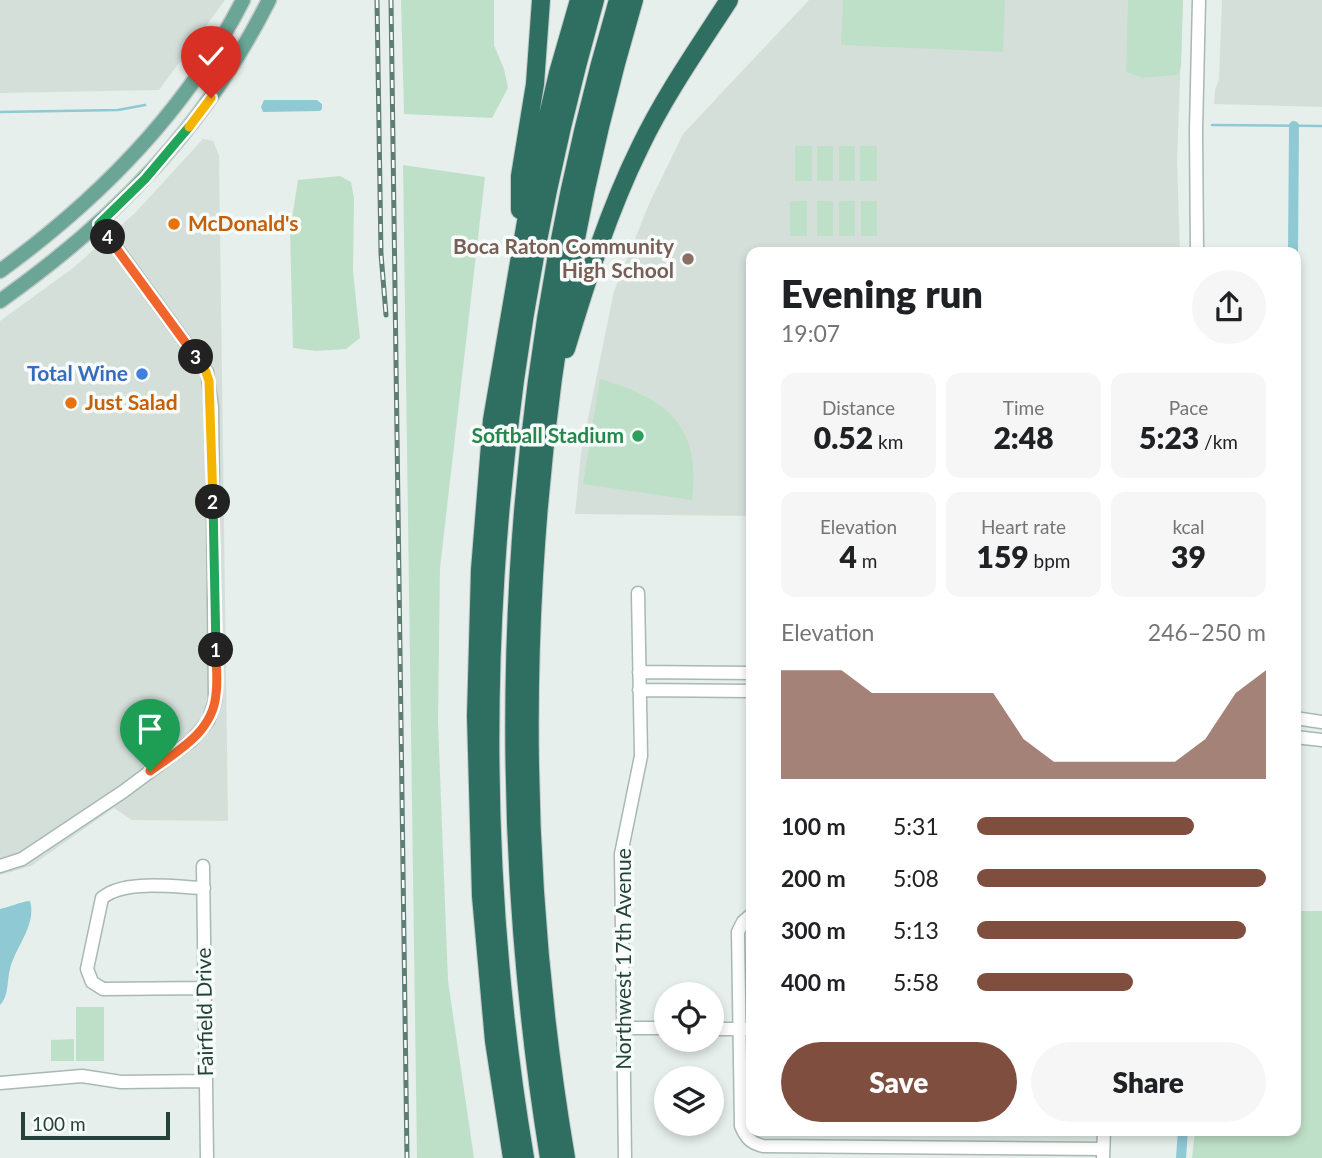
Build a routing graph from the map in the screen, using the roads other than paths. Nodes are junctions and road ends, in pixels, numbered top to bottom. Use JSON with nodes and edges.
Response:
{"nodes":[{"id":1,"x":243,"y":0,"type":"edge"},
{"id":2,"x":541,"y":0,"type":"edge"},
{"id":3,"x":579,"y":0,"type":"edge"},
{"id":4,"x":595,"y":0,"type":"edge"},
{"id":5,"x":618,"y":0,"type":"edge"},
{"id":6,"x":634,"y":0,"type":"edge"},
{"id":7,"x":729,"y":0,"type":"edge"},
{"id":8,"x":267,"y":1,"type":"edge"},
{"id":9,"x":1200,"y":3,"type":"edge"},
{"id":10,"x":99,"y":224,"type":"junction"},
{"id":11,"x":1197,"y":247,"type":"edge"},
{"id":12,"x":522,"y":252,"type":"junction"},
{"id":13,"x":0,"y":271,"type":"edge"},
{"id":14,"x":0,"y":300,"type":"edge"},
{"id":15,"x":550,"y":407,"type":"junction"},
{"id":16,"x":638,"y":593,"type":"dead end"},
{"id":17,"x":639,"y":672,"type":"junction"},
{"id":18,"x":746,"y":673,"type":"edge"},
{"id":19,"x":639,"y":690,"type":"junction"},
{"id":20,"x":746,"y":691,"type":"edge"},
{"id":21,"x":1301,"y":719,"type":"edge"},
{"id":22,"x":1322,"y":722,"type":"edge"},
{"id":23,"x":1301,"y":738,"type":"edge"},
{"id":24,"x":1322,"y":740,"type":"edge"},
{"id":25,"x":0,"y":866,"type":"edge"},
{"id":26,"x":203,"y":866,"type":"dead end"},
{"id":27,"x":204,"y":888,"type":"junction"},
{"id":28,"x":746,"y":920,"type":"edge"},
{"id":29,"x":205,"y":988,"type":"junction"},
{"id":30,"x":623,"y":1028,"type":"junction"},
{"id":31,"x":654,"y":1028,"type":"edge"},
{"id":32,"x":724,"y":1029,"type":"edge"},
{"id":33,"x":745,"y":1029,"type":"edge"},
{"id":34,"x":206,"y":1081,"type":"junction"},
{"id":35,"x":0,"y":1083,"type":"edge"},
{"id":36,"x":1104,"y":1136,"type":"edge"},
{"id":37,"x":1103,"y":1154,"type":"edge"},
{"id":38,"x":206,"y":1158,"type":"edge"},
{"id":39,"x":512,"y":1158,"type":"edge"},
{"id":40,"x":525,"y":1158,"type":"edge"},
{"id":41,"x":549,"y":1158,"type":"edge"},
{"id":42,"x":566,"y":1158,"type":"edge"},
{"id":43,"x":625,"y":1158,"type":"edge"}],
"edges":[{"from":1,"to":13,"type":"main road"},
{"from":2,"to":12,"type":"highway"},
{"from":3,"to":12,"type":"highway"},
{"from":4,"to":40,"type":"highway"},
{"from":5,"to":41,"type":"highway"},
{"from":6,"to":15,"type":"highway"},
{"from":7,"to":15,"type":"highway"},
{"from":8,"to":10,"type":"main road"},
{"from":9,"to":11,"type":"street"},
{"from":10,"to":14,"type":"main road"},
{"from":10,"to":25,"type":"street"},
{"from":12,"to":39,"type":"highway"},
{"from":15,"to":42,"type":"highway"},
{"from":16,"to":17,"type":"street","name":"Northwest 17th Avenue"},
{"from":17,"to":18,"type":"street"},
{"from":17,"to":19,"type":"street","name":"Northwest 17th Avenue"},
{"from":19,"to":20,"type":"street"},
{"from":19,"to":30,"type":"street","name":"Northwest 17th Avenue"},
{"from":21,"to":22,"type":"street"},
{"from":23,"to":24,"type":"street"},
{"from":26,"to":27,"type":"street","name":"Fairfield Drive"},
{"from":27,"to":29,"type":"street","name":"Fairfield Drive"},
{"from":27,"to":29,"type":"street"},
{"from":28,"to":33,"type":"street"},
{"from":29,"to":34,"type":"street","name":"Fairfield Drive"},
{"from":30,"to":31,"type":"street"},
{"from":30,"to":43,"type":"street","name":"Northwest 17th Avenue"},
{"from":32,"to":33,"type":"street"},
{"from":33,"to":37,"type":"street"},
{"from":34,"to":35,"type":"street"},
{"from":34,"to":38,"type":"street","name":"Fairfield Drive"},
{"from":36,"to":37,"type":"street"}]}
